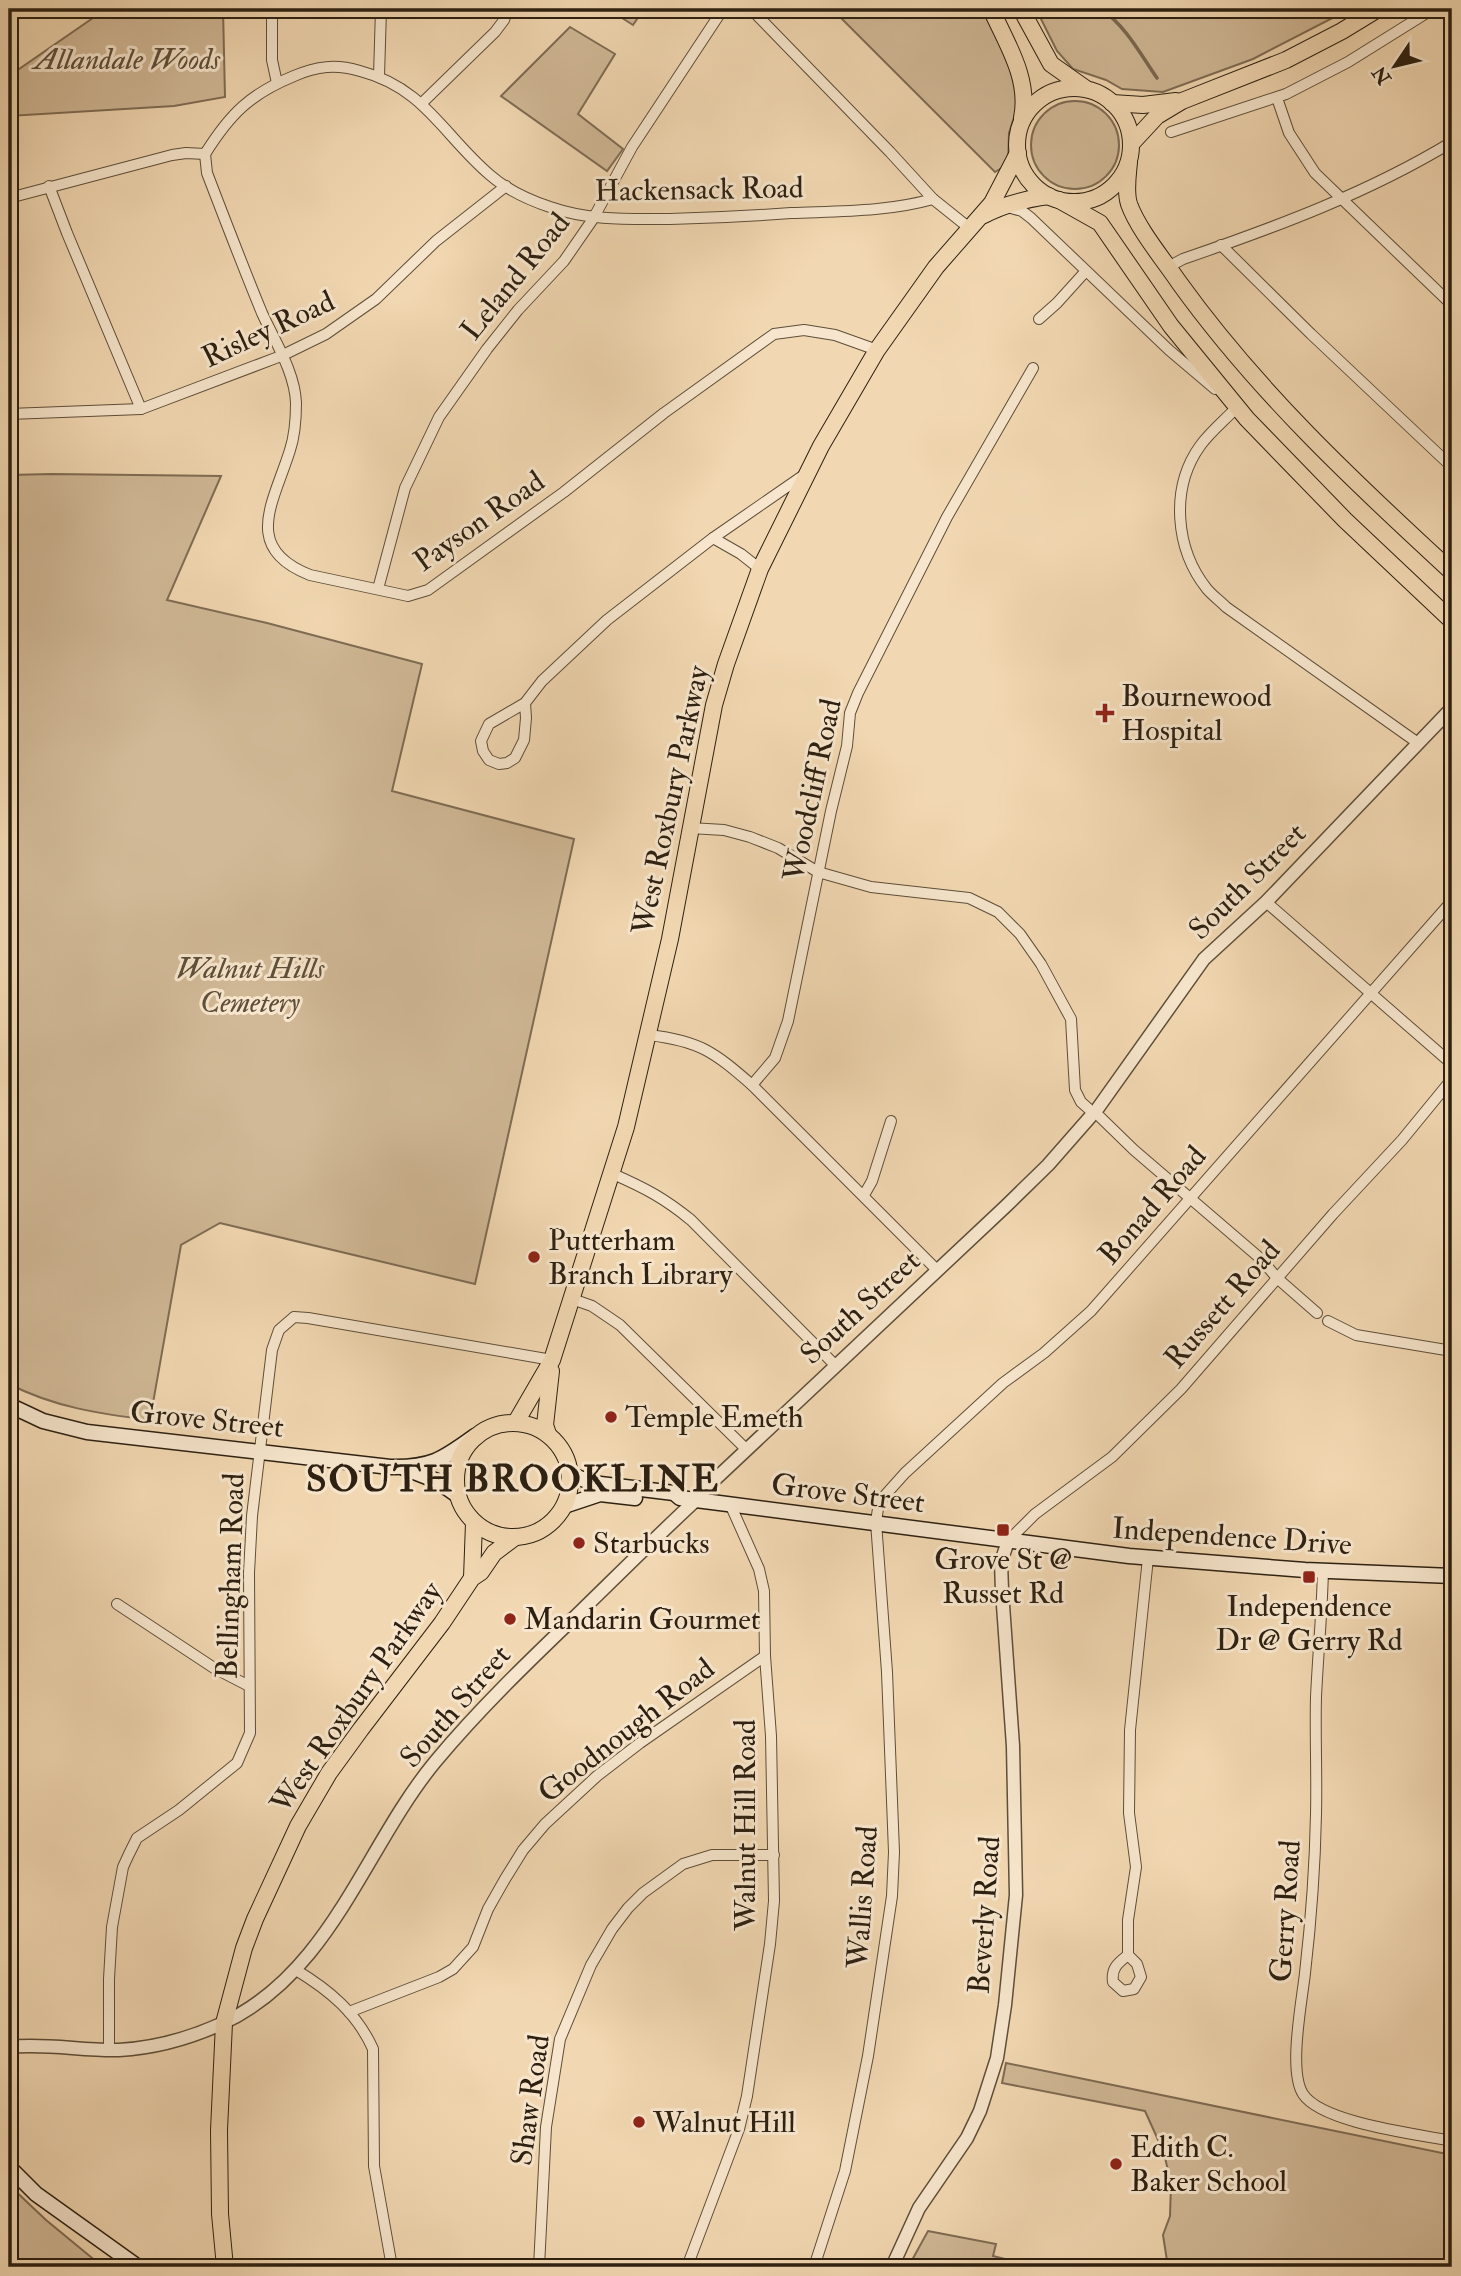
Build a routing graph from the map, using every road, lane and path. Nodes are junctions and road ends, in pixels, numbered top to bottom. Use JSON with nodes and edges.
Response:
{"nodes":[{"id":1,"x":272,"y":9,"type":"edge"},
{"id":2,"x":382,"y":9,"type":"edge"},
{"id":3,"x":508,"y":9,"type":"edge"},
{"id":4,"x":723,"y":9,"type":"edge"},
{"id":5,"x":751,"y":9,"type":"edge"},
{"id":6,"x":991,"y":9,"type":"edge"},
{"id":7,"x":1021,"y":9,"type":"edge"},
{"id":8,"x":1378,"y":9,"type":"edge"},
{"id":9,"x":1433,"y":9,"type":"edge"},
{"id":10,"x":379,"y":76,"type":"junction"},
{"id":11,"x":277,"y":83,"type":"junction"},
{"id":12,"x":1090,"y":91,"type":"junction"},
{"id":13,"x":1277,"y":98,"type":"junction"},
{"id":14,"x":1182,"y":101,"type":"junction"},
{"id":15,"x":422,"y":103,"type":"junction"},
{"id":16,"x":1112,"y":103,"type":"junction"},
{"id":17,"x":1019,"y":131,"type":"junction"},
{"id":18,"x":1171,"y":132,"type":"dead end"},
{"id":19,"x":1452,"y":142,"type":"edge"},
{"id":20,"x":1131,"y":144,"type":"junction"},
{"id":21,"x":1018,"y":153,"type":"junction"},
{"id":22,"x":205,"y":154,"type":"junction"},
{"id":23,"x":1129,"y":162,"type":"junction"},
{"id":24,"x":49,"y":186,"type":"junction"},
{"id":25,"x":506,"y":186,"type":"junction"},
{"id":26,"x":9,"y":198,"type":"edge"},
{"id":27,"x":1054,"y":198,"type":"junction"},
{"id":28,"x":933,"y":199,"type":"junction"},
{"id":29,"x":1342,"y":200,"type":"junction"},
{"id":30,"x":999,"y":207,"type":"junction"},
{"id":31,"x":593,"y":219,"type":"junction"},
{"id":32,"x":972,"y":224,"type":"junction"},
{"id":33,"x":1221,"y":246,"type":"junction"},
{"id":34,"x":1168,"y":267,"type":"junction"},
{"id":35,"x":1085,"y":272,"type":"junction"},
{"id":36,"x":1452,"y":305,"type":"edge"},
{"id":37,"x":1039,"y":318,"type":"dead end"},
{"id":38,"x":877,"y":350,"type":"junction"},
{"id":39,"x":281,"y":356,"type":"junction"},
{"id":40,"x":1033,"y":368,"type":"dead end"},
{"id":41,"x":1237,"y":407,"type":"junction"},
{"id":42,"x":141,"y":409,"type":"junction"},
{"id":43,"x":10,"y":411,"type":"edge"},
{"id":44,"x":1452,"y":467,"type":"edge"},
{"id":45,"x":807,"y":473,"type":"junction"},
{"id":46,"x":713,"y":538,"type":"junction"},
{"id":47,"x":760,"y":569,"type":"junction"},
{"id":48,"x":1452,"y":572,"type":"edge"},
{"id":49,"x":378,"y":589,"type":"junction"},
{"id":50,"x":1452,"y":621,"type":"edge"},
{"id":51,"x":524,"y":703,"type":"junction"},
{"id":52,"x":1452,"y":708,"type":"edge"},
{"id":53,"x":1418,"y":743,"type":"junction"},
{"id":54,"x":690,"y":828,"type":"junction"},
{"id":55,"x":818,"y":872,"type":"junction"},
{"id":56,"x":1452,"y":901,"type":"edge"},
{"id":57,"x":1266,"y":902,"type":"junction"},
{"id":58,"x":1370,"y":994,"type":"junction"},
{"id":59,"x":649,"y":1035,"type":"junction"},
{"id":60,"x":1452,"y":1064,"type":"edge"},
{"id":61,"x":1452,"y":1079,"type":"edge"},
{"id":62,"x":752,"y":1085,"type":"junction"},
{"id":63,"x":1094,"y":1112,"type":"junction"},
{"id":64,"x":891,"y":1121,"type":"dead end"},
{"id":65,"x":613,"y":1174,"type":"junction"},
{"id":66,"x":864,"y":1195,"type":"junction"},
{"id":67,"x":1191,"y":1200,"type":"junction"},
{"id":68,"x":937,"y":1270,"type":"junction"},
{"id":69,"x":1277,"y":1278,"type":"junction"},
{"id":70,"x":572,"y":1299,"type":"junction"},
{"id":71,"x":1317,"y":1313,"type":"dead end"},
{"id":72,"x":1328,"y":1321,"type":"dead end"},
{"id":73,"x":1452,"y":1351,"type":"edge"},
{"id":74,"x":552,"y":1360,"type":"junction"},
{"id":75,"x":836,"y":1366,"type":"junction"},
{"id":76,"x":9,"y":1405,"type":"edge"},
{"id":77,"x":516,"y":1422,"type":"junction"},
{"id":78,"x":548,"y":1434,"type":"junction"},
{"id":79,"x":475,"y":1436,"type":"junction"},
{"id":80,"x":747,"y":1450,"type":"junction"},
{"id":81,"x":260,"y":1452,"type":"junction"},
{"id":82,"x":403,"y":1467,"type":"junction"},
{"id":83,"x":570,"y":1474,"type":"junction"},
{"id":84,"x":457,"y":1495,"type":"junction"},
{"id":85,"x":680,"y":1498,"type":"junction"},
{"id":86,"x":696,"y":1500,"type":"junction"},
{"id":87,"x":730,"y":1504,"type":"junction"},
{"id":88,"x":564,"y":1506,"type":"junction"},
{"id":89,"x":876,"y":1522,"type":"junction"},
{"id":90,"x":474,"y":1523,"type":"junction"},
{"id":91,"x":514,"y":1538,"type":"junction"},
{"id":92,"x":1008,"y":1541,"type":"junction"},
{"id":93,"x":1148,"y":1558,"type":"junction"},
{"id":94,"x":1323,"y":1570,"type":"junction"},
{"id":95,"x":1452,"y":1576,"type":"edge"},
{"id":96,"x":472,"y":1578,"type":"junction"},
{"id":97,"x":117,"y":1604,"type":"dead end"},
{"id":98,"x":765,"y":1656,"type":"junction"},
{"id":99,"x":249,"y":1686,"type":"junction"},
{"id":100,"x":774,"y":1855,"type":"junction"},
{"id":101,"x":1128,"y":1955,"type":"dead end"},
{"id":102,"x":296,"y":1970,"type":"junction"},
{"id":103,"x":349,"y":2012,"type":"junction"},
{"id":104,"x":224,"y":2023,"type":"junction"},
{"id":105,"x":9,"y":2047,"type":"edge"},
{"id":106,"x":109,"y":2050,"type":"junction"},
{"id":107,"x":1452,"y":2141,"type":"edge"},
{"id":108,"x":9,"y":2167,"type":"edge"},
{"id":109,"x":220,"y":2214,"type":"junction"},
{"id":110,"x":138,"y":2267,"type":"edge"},
{"id":111,"x":216,"y":2267,"type":"edge"},
{"id":112,"x":225,"y":2267,"type":"edge"},
{"id":113,"x":393,"y":2267,"type":"edge"},
{"id":114,"x":539,"y":2267,"type":"edge"},
{"id":115,"x":687,"y":2267,"type":"edge"},
{"id":116,"x":814,"y":2267,"type":"edge"},
{"id":117,"x":892,"y":2267,"type":"edge"}],
"edges":[{"from":1,"to":11,"type":"street"},
{"from":2,"to":10,"type":"street"},
{"from":3,"to":15,"type":"street"},
{"from":4,"to":31,"type":"street","name":"Leland Road"},
{"from":5,"to":28,"type":"street"},
{"from":6,"to":17,"type":"main road"},
{"from":7,"to":12,"type":"main road"},
{"from":8,"to":14,"type":"main road"},
{"from":9,"to":13,"type":"street"},
{"from":10,"to":11,"type":"street","name":"Hackensack Road"},
{"from":10,"to":15,"type":"street","name":"Hackensack Road"},
{"from":11,"to":22,"type":"street","name":"Hackensack Road"},
{"from":12,"to":16,"type":"main road"},
{"from":12,"to":17,"type":"main road"},
{"from":13,"to":18,"type":"street"},
{"from":13,"to":29,"type":"street"},
{"from":14,"to":16,"type":"main road"},
{"from":14,"to":20,"type":"main road"},
{"from":15,"to":25,"type":"street","name":"Hackensack Road"},
{"from":16,"to":20,"type":"main road"},
{"from":17,"to":21,"type":"main road"},
{"from":19,"to":29,"type":"street"},
{"from":20,"to":23,"type":"main road"},
{"from":21,"to":27,"type":"main road"},
{"from":21,"to":32,"type":"main road","name":"West Roxbury Parkway"},
{"from":22,"to":24,"type":"street"},
{"from":22,"to":39,"type":"street","name":"Payson Road"},
{"from":23,"to":27,"type":"main road"},
{"from":23,"to":34,"type":"main road"},
{"from":24,"to":26,"type":"street"},
{"from":24,"to":42,"type":"street"},
{"from":25,"to":31,"type":"street","name":"Hackensack Road"},
{"from":25,"to":39,"type":"street","name":"Risley Road"},
{"from":27,"to":30,"type":"main road","name":"West Roxbury Parkway"},
{"from":27,"to":41,"type":"main road"},
{"from":28,"to":31,"type":"street","name":"Hackensack Road"},
{"from":28,"to":32,"type":"street"},
{"from":29,"to":33,"type":"street"},
{"from":29,"to":36,"type":"street"},
{"from":30,"to":32,"type":"main road","name":"West Roxbury Parkway"},
{"from":30,"to":35,"type":"street"},
{"from":31,"to":49,"type":"street","name":"Leland Road"},
{"from":32,"to":38,"type":"main road","name":"West Roxbury Parkway"},
{"from":33,"to":34,"type":"street"},
{"from":33,"to":44,"type":"street"},
{"from":34,"to":48,"type":"main road"},
{"from":35,"to":37,"type":"street"},
{"from":35,"to":41,"type":"street"},
{"from":38,"to":45,"type":"main road","name":"West Roxbury Parkway"},
{"from":38,"to":49,"type":"street","name":"Payson Road"},
{"from":39,"to":42,"type":"street","name":"Risley Road"},
{"from":39,"to":49,"type":"street","name":"Payson Road"},
{"from":40,"to":55,"type":"street","name":"Woodcliff Road"},
{"from":41,"to":50,"type":"main road"},
{"from":41,"to":53,"type":"street"},
{"from":42,"to":43,"type":"street","name":"Risley Road"},
{"from":45,"to":46,"type":"street"},
{"from":45,"to":47,"type":"main road","name":"West Roxbury Parkway"},
{"from":46,"to":47,"type":"street"},
{"from":46,"to":51,"type":"street"},
{"from":47,"to":54,"type":"main road","name":"West Roxbury Parkway"},
{"from":51,"to":51,"type":"street"},
{"from":52,"to":53,"type":"street","name":"South Street"},
{"from":53,"to":57,"type":"street","name":"South Street"},
{"from":54,"to":55,"type":"street"},
{"from":54,"to":59,"type":"main road","name":"West Roxbury Parkway"},
{"from":55,"to":62,"type":"street","name":"Woodcliff Road"},
{"from":55,"to":63,"type":"street"},
{"from":56,"to":58,"type":"street","name":"Bonad Road"},
{"from":57,"to":58,"type":"street"},
{"from":57,"to":63,"type":"street","name":"South Street"},
{"from":58,"to":60,"type":"street"},
{"from":58,"to":67,"type":"street","name":"Bonad Road"},
{"from":59,"to":62,"type":"street"},
{"from":59,"to":65,"type":"main road","name":"West Roxbury Parkway"},
{"from":61,"to":69,"type":"street","name":"Russett Road"},
{"from":62,"to":66,"type":"street"},
{"from":63,"to":67,"type":"street"},
{"from":63,"to":68,"type":"street","name":"South Street"},
{"from":64,"to":66,"type":"street"},
{"from":65,"to":70,"type":"main road","name":"West Roxbury Parkway"},
{"from":65,"to":75,"type":"street"},
{"from":66,"to":68,"type":"street"},
{"from":67,"to":69,"type":"street"},
{"from":67,"to":89,"type":"street","name":"Bonad Road"},
{"from":68,"to":75,"type":"street","name":"South Street"},
{"from":69,"to":71,"type":"street"},
{"from":69,"to":92,"type":"street","name":"Russett Road"},
{"from":70,"to":74,"type":"main road","name":"West Roxbury Parkway"},
{"from":70,"to":80,"type":"street"},
{"from":72,"to":73,"type":"street"},
{"from":74,"to":77,"type":"main road","name":"West Roxbury Parkway"},
{"from":74,"to":78,"type":"main road","name":"West Roxbury Parkway"},
{"from":74,"to":81,"type":"street","name":"Bellingham Road"},
{"from":75,"to":80,"type":"street","name":"South Street"},
{"from":76,"to":81,"type":"main road","name":"Grove Street"},
{"from":77,"to":78,"type":"main road"},
{"from":77,"to":79,"type":"main road"},
{"from":78,"to":83,"type":"main road"},
{"from":79,"to":82,"type":"main road","name":"Grove Street"},
{"from":79,"to":84,"type":"main road"},
{"from":80,"to":86,"type":"street","name":"South Street"},
{"from":81,"to":82,"type":"main road","name":"Grove Street"},
{"from":81,"to":99,"type":"street","name":"Bellingham Road"},
{"from":82,"to":84,"type":"main road","name":"Grove Street"},
{"from":83,"to":85,"type":"main road","name":"Grove Street"},
{"from":83,"to":88,"type":"main road"},
{"from":84,"to":90,"type":"main road"},
{"from":85,"to":86,"type":"main road","name":"Grove Street"},
{"from":85,"to":88,"type":"main road","name":"Grove Street"},
{"from":86,"to":87,"type":"main road","name":"Grove Street"},
{"from":86,"to":102,"type":"street","name":"South Street"},
{"from":87,"to":89,"type":"main road","name":"Grove Street"},
{"from":87,"to":98,"type":"street","name":"Walnut Hill Road"},
{"from":88,"to":91,"type":"main road"},
{"from":89,"to":92,"type":"main road","name":"Grove Street"},
{"from":89,"to":116,"type":"street","name":"Wallis Road"},
{"from":90,"to":91,"type":"main road"},
{"from":90,"to":96,"type":"main road","name":"West Roxbury Parkway"},
{"from":91,"to":96,"type":"main road","name":"West Roxbury Parkway"},
{"from":92,"to":93,"type":"main road","name":"Independence Drive"},
{"from":92,"to":117,"type":"street","name":"Beverly Road"},
{"from":93,"to":94,"type":"main road","name":"Independence Drive"},
{"from":93,"to":101,"type":"street"},
{"from":94,"to":95,"type":"main road","name":"Independence Drive"},
{"from":94,"to":107,"type":"street","name":"Gerry Road"},
{"from":96,"to":104,"type":"main road","name":"West Roxbury Parkway"},
{"from":97,"to":99,"type":"street"},
{"from":98,"to":100,"type":"street","name":"Walnut Hill Road"},
{"from":98,"to":103,"type":"street","name":"Goodnough Road"},
{"from":99,"to":106,"type":"street","name":"Bellingham Road"},
{"from":100,"to":114,"type":"street","name":"Shaw Road"},
{"from":100,"to":115,"type":"street","name":"Walnut Hill Road"},
{"from":102,"to":103,"type":"street"},
{"from":102,"to":104,"type":"street","name":"South Street"},
{"from":103,"to":113,"type":"street"},
{"from":104,"to":106,"type":"street","name":"South Street"},
{"from":104,"to":109,"type":"main road","name":"West Roxbury Parkway"},
{"from":105,"to":106,"type":"street","name":"South Street"},
{"from":108,"to":110,"type":"main road"},
{"from":109,"to":111,"type":"main road","name":"West Roxbury Parkway"},
{"from":109,"to":112,"type":"main road","name":"West Roxbury Parkway"}]}
